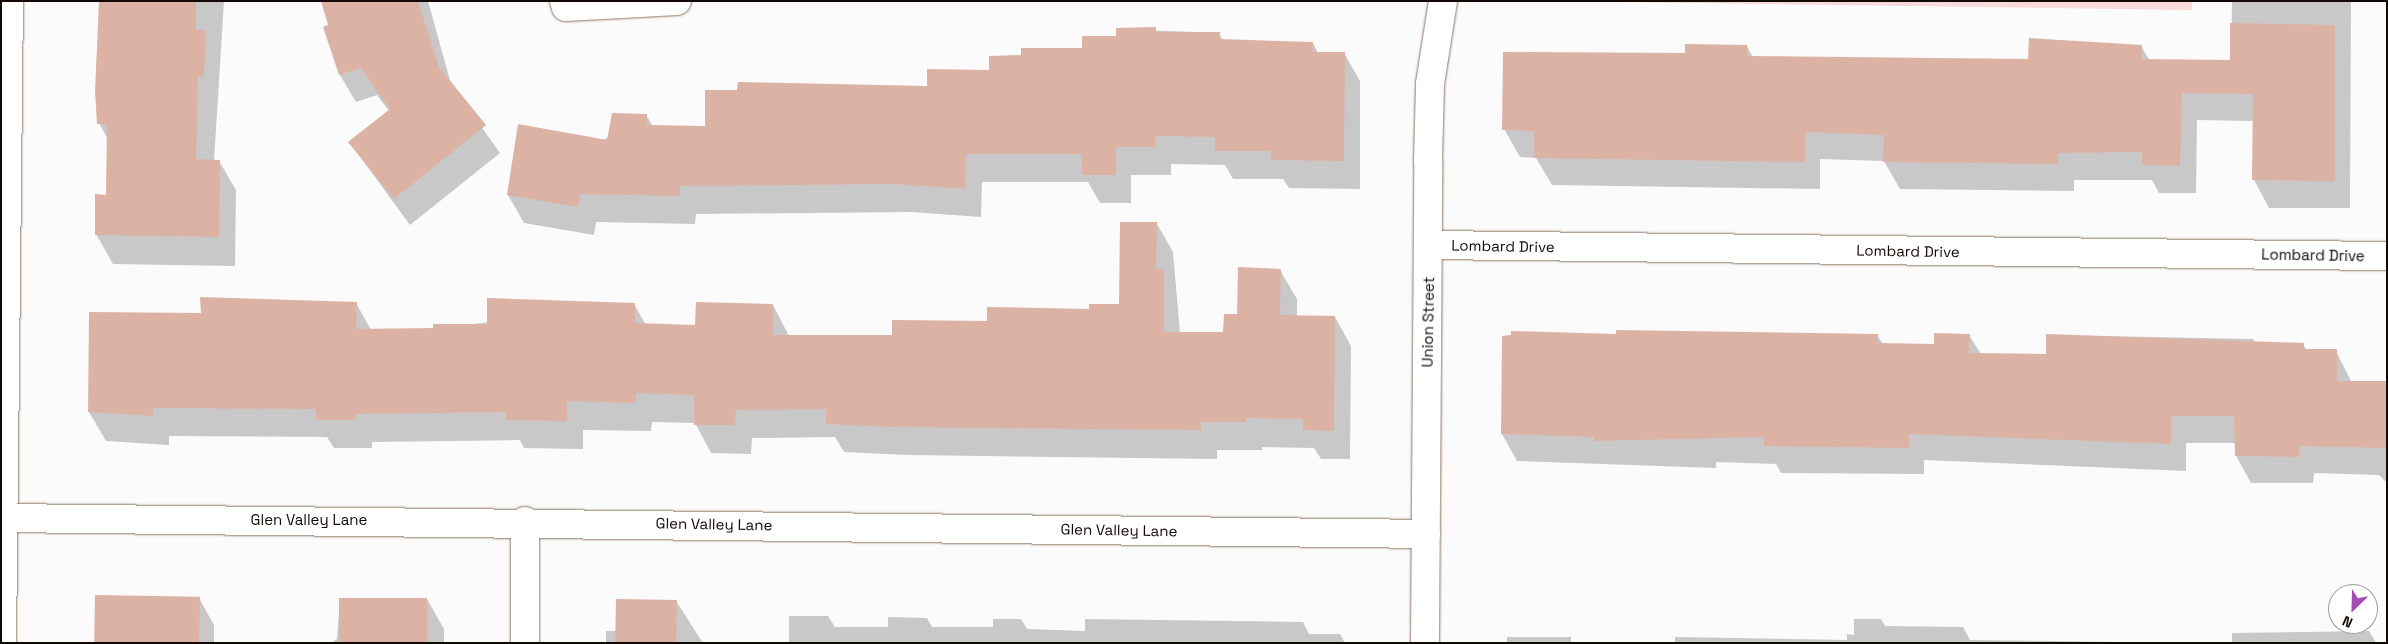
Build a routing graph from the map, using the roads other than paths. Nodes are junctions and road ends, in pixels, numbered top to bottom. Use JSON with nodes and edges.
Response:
{"nodes":[{"id":1,"x":9,"y":1,"type":"edge"},
{"id":2,"x":564,"y":1,"type":"edge"},
{"id":3,"x":676,"y":1,"type":"edge"},
{"id":4,"x":1443,"y":1,"type":"edge"},
{"id":5,"x":1429,"y":245,"type":"junction"},
{"id":6,"x":2387,"y":256,"type":"edge"},
{"id":7,"x":2,"y":518,"type":"edge"},
{"id":8,"x":525,"y":522,"type":"junction"},
{"id":9,"x":1426,"y":534,"type":"junction"},
{"id":10,"x":2,"y":643,"type":"edge"},
{"id":11,"x":525,"y":643,"type":"edge"},
{"id":12,"x":1425,"y":643,"type":"edge"}],
"edges":[{"from":1,"to":7,"type":"street"},
{"from":2,"to":3,"type":"street"},
{"from":4,"to":5,"type":"street","name":"Union Street"},
{"from":5,"to":6,"type":"street","name":"Lombard Drive"},
{"from":5,"to":9,"type":"street","name":"Union Street"},
{"from":7,"to":8,"type":"street","name":"Glen Valley Lane"},
{"from":7,"to":10,"type":"street"},
{"from":8,"to":9,"type":"street","name":"Glen Valley Lane"},
{"from":8,"to":11,"type":"street"},
{"from":9,"to":12,"type":"street","name":"Union Street"}]}
